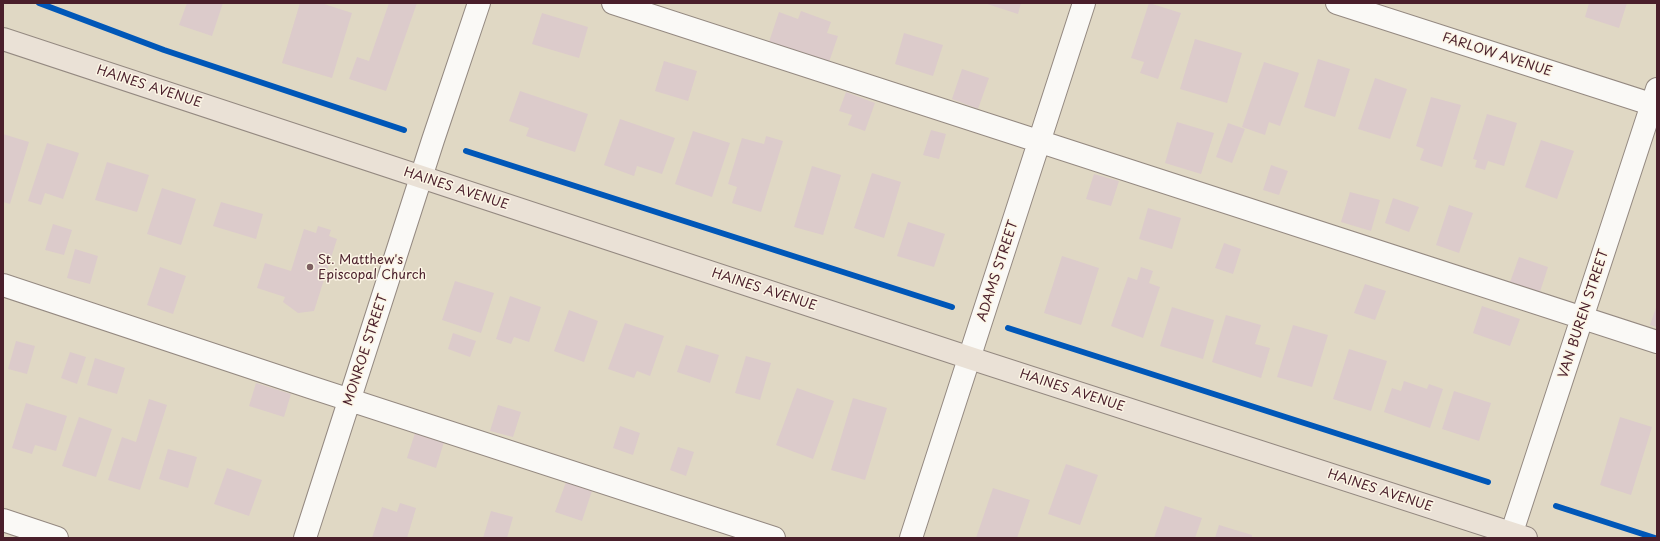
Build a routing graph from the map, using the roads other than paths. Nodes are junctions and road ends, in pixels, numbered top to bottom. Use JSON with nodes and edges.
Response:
{"nodes":[{"id":1,"x":479,"y":3,"type":"edge"},
{"id":2,"x":613,"y":3,"type":"edge"},
{"id":3,"x":1084,"y":3,"type":"edge"},
{"id":4,"x":1337,"y":3,"type":"edge"},
{"id":5,"x":1387,"y":11,"type":"edge"},
{"id":6,"x":3,"y":39,"type":"edge"},
{"id":7,"x":1655,"y":100,"type":"edge"},
{"id":8,"x":1039,"y":142,"type":"junction"},
{"id":9,"x":421,"y":178,"type":"junction"},
{"id":10,"x":3,"y":286,"type":"edge"},
{"id":11,"x":1582,"y":317,"type":"junction"},
{"id":12,"x":1657,"y":342,"type":"edge"},
{"id":13,"x":970,"y":358,"type":"junction"},
{"id":14,"x":350,"y":400,"type":"junction"},
{"id":15,"x":3,"y":520,"type":"edge"},
{"id":16,"x":1516,"y":536,"type":"edge"},
{"id":17,"x":57,"y":538,"type":"edge"},
{"id":18,"x":305,"y":538,"type":"edge"},
{"id":19,"x":774,"y":538,"type":"edge"},
{"id":20,"x":911,"y":538,"type":"edge"}],
"edges":[{"from":1,"to":9,"type":"street","name":"MONROE STREET"},
{"from":2,"to":8,"type":"street"},
{"from":3,"to":8,"type":"street","name":"ADAMS STREET"},
{"from":4,"to":5,"type":"street","name":"FARLOW AVENUE"},
{"from":5,"to":7,"type":"street","name":"FARLOW AVENUE"},
{"from":6,"to":9,"type":"main road","name":"HAINES AVENUE"},
{"from":7,"to":11,"type":"street","name":"VAN BUREN STREET"},
{"from":8,"to":11,"type":"street"},
{"from":8,"to":13,"type":"street","name":"ADAMS STREET"},
{"from":9,"to":13,"type":"main road","name":"HAINES AVENUE"},
{"from":9,"to":14,"type":"street","name":"MONROE STREET"},
{"from":10,"to":14,"type":"street"},
{"from":11,"to":12,"type":"street"},
{"from":11,"to":16,"type":"street","name":"VAN BUREN STREET"},
{"from":13,"to":16,"type":"main road","name":"HAINES AVENUE"},
{"from":13,"to":20,"type":"street","name":"ADAMS STREET"},
{"from":14,"to":18,"type":"street","name":"MONROE STREET"},
{"from":14,"to":19,"type":"street"},
{"from":15,"to":17,"type":"street"}]}
